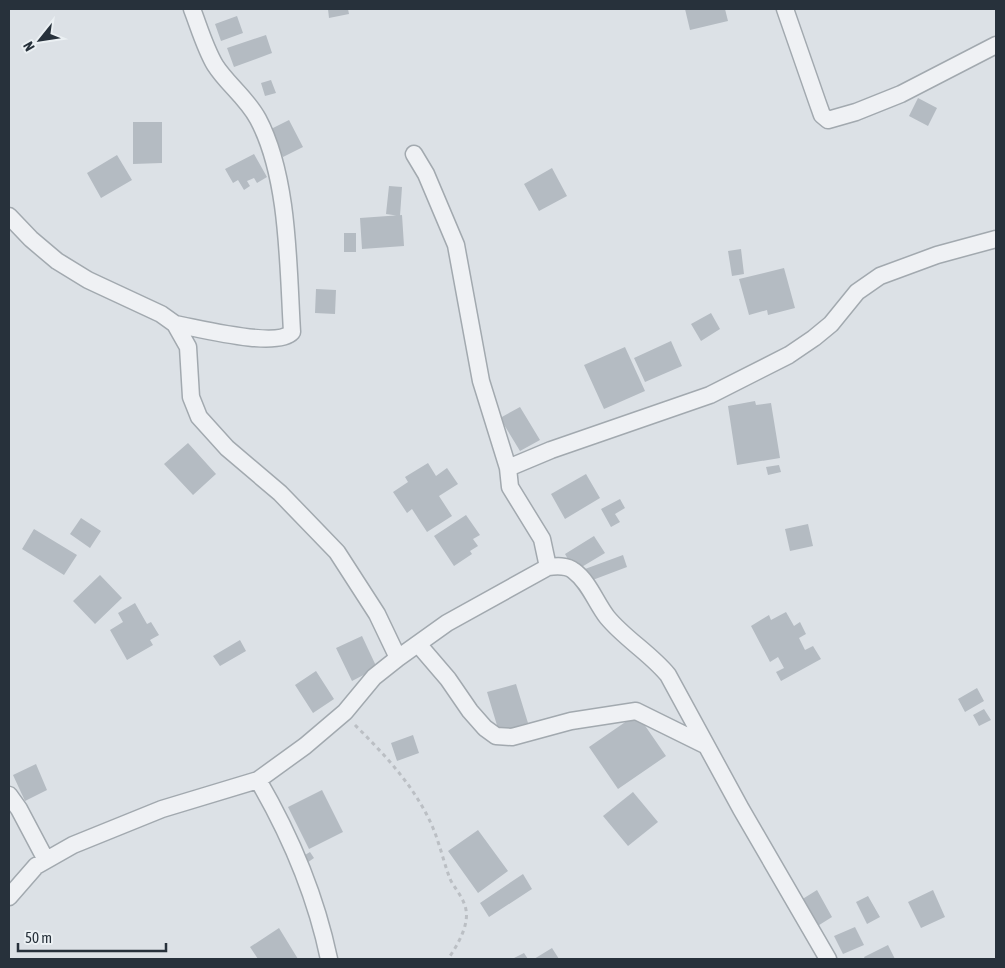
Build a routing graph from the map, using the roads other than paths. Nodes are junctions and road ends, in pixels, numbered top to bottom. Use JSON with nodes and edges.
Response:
{"nodes":[{"id":1,"x":192,"y":9,"type":"edge"},
{"id":2,"x":785,"y":9,"type":"edge"},
{"id":3,"x":996,"y":45,"type":"edge"},
{"id":4,"x":414,"y":154,"type":"dead end"},
{"id":5,"x":9,"y":216,"type":"edge"},
{"id":6,"x":996,"y":238,"type":"edge"},
{"id":7,"x":175,"y":324,"type":"junction"},
{"id":8,"x":508,"y":468,"type":"junction"},
{"id":9,"x":548,"y":567,"type":"junction"},
{"id":10,"x":418,"y":644,"type":"junction"},
{"id":11,"x":398,"y":658,"type":"junction"},
{"id":12,"x":705,"y":746,"type":"junction"},
{"id":13,"x":258,"y":780,"type":"junction"},
{"id":14,"x":9,"y":795,"type":"edge"},
{"id":15,"x":46,"y":860,"type":"junction"},
{"id":16,"x":9,"y":897,"type":"edge"},
{"id":17,"x":329,"y":959,"type":"edge"},
{"id":18,"x":828,"y":959,"type":"edge"}],
"edges":[{"from":1,"to":7,"type":"street"},
{"from":2,"to":3,"type":"street"},
{"from":4,"to":8,"type":"street"},
{"from":5,"to":7,"type":"street"},
{"from":6,"to":8,"type":"street"},
{"from":7,"to":11,"type":"street"},
{"from":8,"to":9,"type":"street"},
{"from":9,"to":10,"type":"street"},
{"from":9,"to":12,"type":"street"},
{"from":10,"to":11,"type":"street"},
{"from":10,"to":12,"type":"street"},
{"from":11,"to":13,"type":"street"},
{"from":12,"to":18,"type":"street"},
{"from":13,"to":15,"type":"street"},
{"from":13,"to":17,"type":"street"},
{"from":14,"to":15,"type":"street"},
{"from":15,"to":16,"type":"street"}]}
